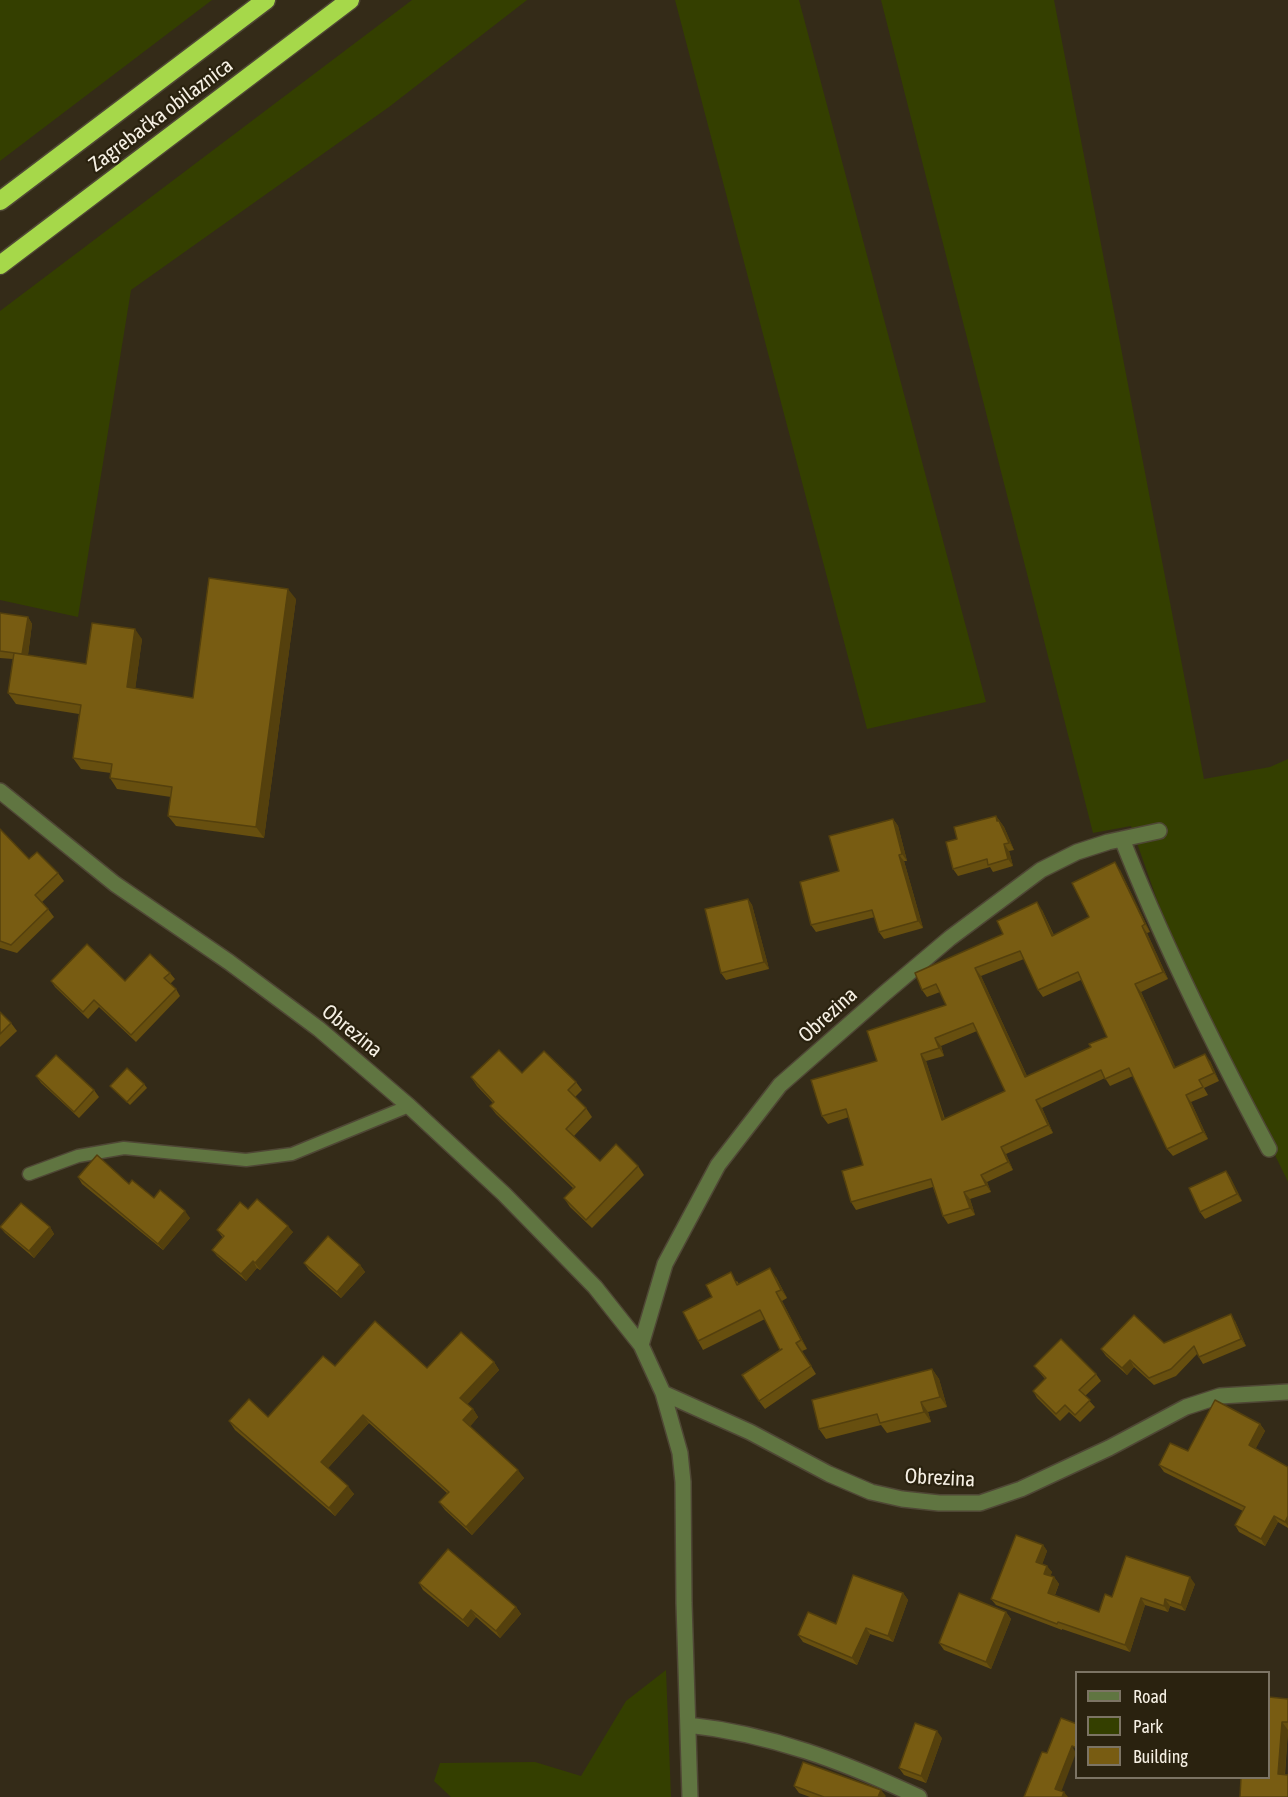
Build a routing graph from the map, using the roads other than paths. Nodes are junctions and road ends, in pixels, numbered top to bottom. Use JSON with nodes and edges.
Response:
{"nodes":[{"id":1,"x":266,"y":0,"type":"edge"},
{"id":2,"x":350,"y":0,"type":"edge"},
{"id":3,"x":0,"y":201,"type":"edge"},
{"id":4,"x":0,"y":265,"type":"edge"},
{"id":5,"x":0,"y":791,"type":"edge"},
{"id":6,"x":1159,"y":831,"type":"dead end"},
{"id":7,"x":1122,"y":839,"type":"junction"},
{"id":8,"x":409,"y":1106,"type":"junction"},
{"id":9,"x":1269,"y":1149,"type":"dead end"},
{"id":10,"x":29,"y":1174,"type":"dead end"},
{"id":11,"x":641,"y":1345,"type":"junction"},
{"id":12,"x":1288,"y":1392,"type":"edge"},
{"id":13,"x":663,"y":1393,"type":"junction"},
{"id":14,"x":688,"y":1725,"type":"junction"},
{"id":15,"x":690,"y":1797,"type":"edge"},
{"id":16,"x":919,"y":1797,"type":"edge"}],
"edges":[{"from":1,"to":3,"type":"highway","name":"Zagrebačka obilaznica"},
{"from":2,"to":4,"type":"highway","name":"Zagrebačka obilaznica"},
{"from":5,"to":8,"type":"street","name":"Obrezina"},
{"from":6,"to":7,"type":"street","name":"Obrezina"},
{"from":7,"to":9,"type":"street"},
{"from":7,"to":11,"type":"street","name":"Obrezina"},
{"from":8,"to":10,"type":"lane"},
{"from":8,"to":11,"type":"street","name":"Obrezina"},
{"from":11,"to":13,"type":"street","name":"Obrezina"},
{"from":12,"to":13,"type":"street","name":"Obrezina"},
{"from":13,"to":14,"type":"street","name":"Obrezina"},
{"from":14,"to":15,"type":"street","name":"Obrezina"},
{"from":14,"to":16,"type":"street"}]}
